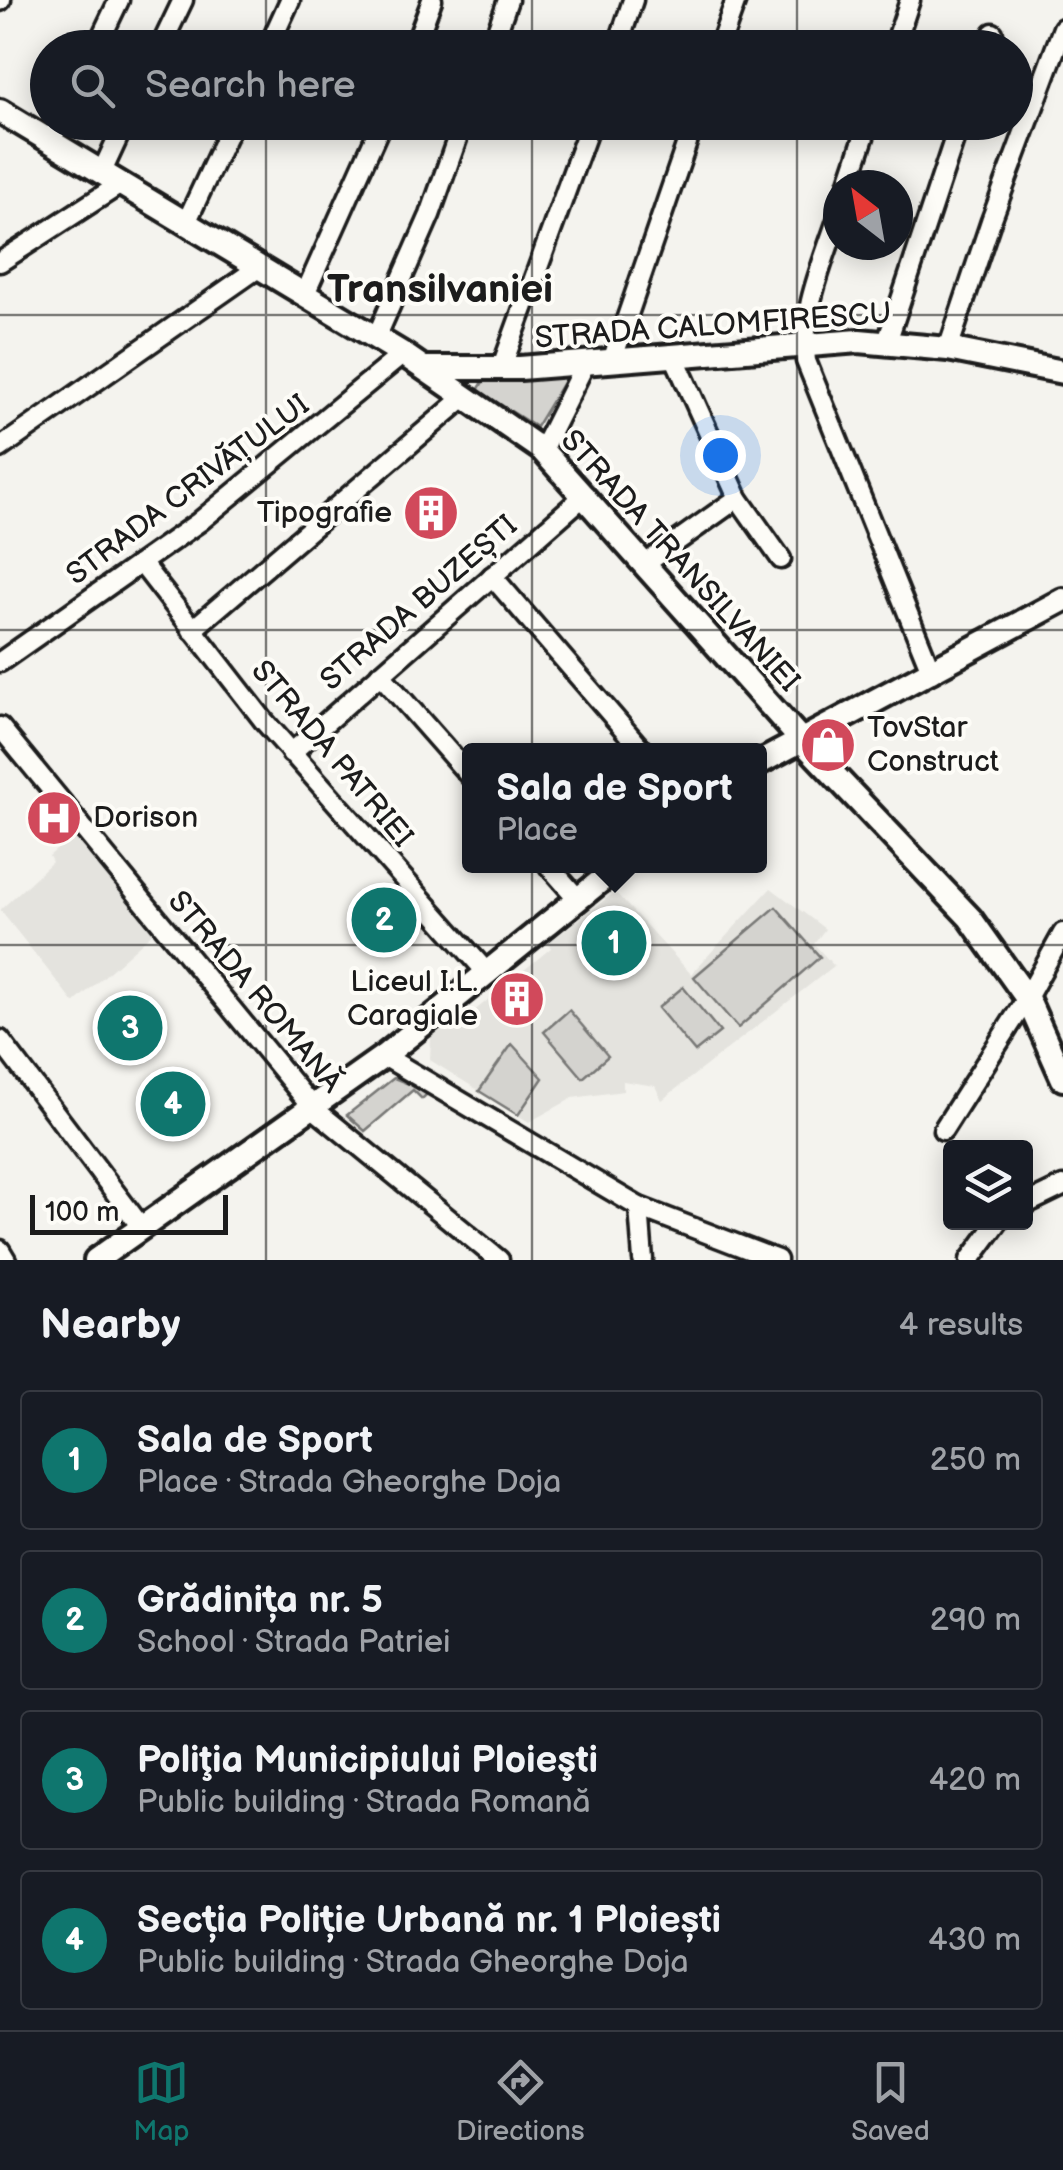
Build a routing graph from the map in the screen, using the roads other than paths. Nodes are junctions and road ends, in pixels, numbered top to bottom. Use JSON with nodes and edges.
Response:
{"nodes":[{"id":1,"x":119,"y":0,"type":"edge"},
{"id":2,"x":183,"y":0,"type":"edge"},
{"id":3,"x":290,"y":0,"type":"edge"},
{"id":4,"x":432,"y":0,"type":"edge"},
{"id":5,"x":508,"y":0,"type":"edge"},
{"id":6,"x":633,"y":0,"type":"edge"},
{"id":7,"x":736,"y":0,"type":"edge"},
{"id":8,"x":910,"y":0,"type":"edge"},
{"id":9,"x":1063,"y":28,"type":"edge"},
{"id":10,"x":105,"y":30,"type":"edge"},
{"id":11,"x":169,"y":30,"type":"edge"},
{"id":12,"x":276,"y":30,"type":"edge"},
{"id":13,"x":421,"y":30,"type":"edge"},
{"id":14,"x":497,"y":30,"type":"edge"},
{"id":15,"x":623,"y":30,"type":"edge"},
{"id":16,"x":725,"y":30,"type":"edge"},
{"id":17,"x":900,"y":30,"type":"edge"},
{"id":18,"x":1033,"y":108,"type":"edge"},
{"id":19,"x":0,"y":112,"type":"edge"},
{"id":20,"x":30,"y":123,"type":"edge"},
{"id":21,"x":63,"y":140,"type":"edge"},
{"id":22,"x":120,"y":140,"type":"edge"},
{"id":23,"x":225,"y":140,"type":"edge"},
{"id":24,"x":374,"y":140,"type":"edge"},
{"id":25,"x":457,"y":140,"type":"edge"},
{"id":26,"x":584,"y":140,"type":"edge"},
{"id":27,"x":688,"y":140,"type":"edge"},
{"id":28,"x":863,"y":140,"type":"edge"},
{"id":29,"x":954,"y":140,"type":"edge"},
{"id":30,"x":1021,"y":140,"type":"edge"},
{"id":31,"x":853,"y":170,"type":"edge"},
{"id":32,"x":110,"y":180,"type":"junction"},
{"id":33,"x":185,"y":224,"type":"junction"},
{"id":34,"x":824,"y":260,"type":"edge"},
{"id":35,"x":0,"y":262,"type":"edge"},
{"id":36,"x":258,"y":268,"type":"junction"},
{"id":37,"x":304,"y":296,"type":"junction"},
{"id":38,"x":376,"y":338,"type":"junction"},
{"id":39,"x":887,"y":342,"type":"junction"},
{"id":40,"x":804,"y":344,"type":"junction"},
{"id":41,"x":948,"y":348,"type":"junction"},
{"id":42,"x":403,"y":354,"type":"junction"},
{"id":43,"x":674,"y":356,"type":"junction"},
{"id":44,"x":612,"y":361,"type":"junction"},
{"id":45,"x":585,"y":364,"type":"junction"},
{"id":46,"x":424,"y":367,"type":"junction"},
{"id":47,"x":501,"y":369,"type":"junction"},
{"id":48,"x":1063,"y":372,"type":"edge"},
{"id":49,"x":466,"y":396,"type":"junction"},
{"id":50,"x":0,"y":448,"type":"edge"},
{"id":51,"x":542,"y":450,"type":"junction"},
{"id":52,"x":585,"y":495,"type":"junction"},
{"id":53,"x":738,"y":498,"type":"junction"},
{"id":54,"x":781,"y":559,"type":"dead end"},
{"id":55,"x":142,"y":564,"type":"junction"},
{"id":56,"x":645,"y":564,"type":"junction"},
{"id":57,"x":492,"y":576,"type":"junction"},
{"id":58,"x":1063,"y":600,"type":"edge"},
{"id":59,"x":192,"y":630,"type":"junction"},
{"id":60,"x":0,"y":662,"type":"edge"},
{"id":61,"x":932,"y":673,"type":"junction"},
{"id":62,"x":380,"y":674,"type":"junction"},
{"id":63,"x":0,"y":726,"type":"edge"},
{"id":64,"x":801,"y":740,"type":"junction"},
{"id":65,"x":636,"y":743,"type":"edge"},
{"id":66,"x":291,"y":753,"type":"junction"},
{"id":67,"x":767,"y":759,"type":"edge"},
{"id":68,"x":462,"y":767,"type":"edge"},
{"id":69,"x":554,"y":873,"type":"edge"},
{"id":70,"x":610,"y":873,"type":"edge"},
{"id":71,"x":578,"y":899,"type":"junction"},
{"id":72,"x":1063,"y":933,"type":"edge"},
{"id":73,"x":488,"y":974,"type":"junction"},
{"id":74,"x":1027,"y":998,"type":"junction"},
{"id":75,"x":0,"y":1040,"type":"edge"},
{"id":76,"x":384,"y":1056,"type":"junction"},
{"id":77,"x":1063,"y":1080,"type":"edge"},
{"id":78,"x":313,"y":1108,"type":"junction"},
{"id":79,"x":943,"y":1130,"type":"dead end"},
{"id":80,"x":1063,"y":1186,"type":"edge"},
{"id":81,"x":1033,"y":1201,"type":"edge"},
{"id":82,"x":639,"y":1208,"type":"junction"},
{"id":83,"x":142,"y":1228,"type":"junction"},
{"id":84,"x":992,"y":1230,"type":"edge"},
{"id":85,"x":0,"y":1250,"type":"edge"},
{"id":86,"x":6,"y":1260,"type":"edge"},
{"id":87,"x":96,"y":1260,"type":"edge"},
{"id":88,"x":499,"y":1260,"type":"edge"},
{"id":89,"x":643,"y":1260,"type":"edge"},
{"id":90,"x":777,"y":1260,"type":"edge"},
{"id":91,"x":970,"y":1260,"type":"edge"}],
"edges":[{"from":1,"to":10,"type":"street"},
{"from":2,"to":11,"type":"street"},
{"from":3,"to":12,"type":"street"},
{"from":4,"to":13,"type":"street"},
{"from":5,"to":14,"type":"street"},
{"from":6,"to":15,"type":"street"},
{"from":7,"to":16,"type":"street"},
{"from":8,"to":17,"type":"street"},
{"from":9,"to":18,"type":"street"},
{"from":19,"to":20,"type":"main road","name":"STRADA TRANSILVANIEI"},
{"from":21,"to":32,"type":"main road","name":"STRADA TRANSILVANIEI"},
{"from":22,"to":32,"type":"street"},
{"from":23,"to":33,"type":"street"},
{"from":24,"to":37,"type":"street"},
{"from":25,"to":38,"type":"street"},
{"from":26,"to":47,"type":"street"},
{"from":27,"to":44,"type":"street"},
{"from":28,"to":31,"type":"street"},
{"from":29,"to":39,"type":"street"},
{"from":30,"to":41,"type":"street"},
{"from":32,"to":33,"type":"main road","name":"STRADA TRANSILVANIEI"},
{"from":32,"to":35,"type":"street"},
{"from":33,"to":36,"type":"main road","name":"STRADA TRANSILVANIEI"},
{"from":34,"to":40,"type":"street"},
{"from":36,"to":37,"type":"main road","name":"STRADA TRANSILVANIEI"},
{"from":36,"to":50,"type":"street"},
{"from":37,"to":38,"type":"main road","name":"STRADA TRANSILVANIEI"},
{"from":38,"to":42,"type":"main road","name":"STRADA TRANSILVANIEI"},
{"from":39,"to":40,"type":"main road","name":"STRADA CALOMFIRESCU"},
{"from":39,"to":41,"type":"main road","name":"STRADA CALOMFIRESCU"},
{"from":40,"to":43,"type":"main road","name":"STRADA CALOMFIRESCU"},
{"from":40,"to":61,"type":"street"},
{"from":41,"to":48,"type":"main road","name":"STRADA CALOMFIRESCU"},
{"from":42,"to":46,"type":"main road","name":"STRADA TRANSILVANIEI"},
{"from":42,"to":55,"type":"street","name":"STRADA CRIVĂȚULUI"},
{"from":43,"to":44,"type":"main road","name":"STRADA CALOMFIRESCU"},
{"from":43,"to":53,"type":"street"},
{"from":44,"to":45,"type":"main road","name":"STRADA CALOMFIRESCU"},
{"from":45,"to":47,"type":"main road","name":"STRADA CALOMFIRESCU"},
{"from":45,"to":51,"type":"street"},
{"from":46,"to":47,"type":"main road","name":"STRADA CALOMFIRESCU"},
{"from":46,"to":49,"type":"main road","name":"STRADA TRANSILVANIEI"},
{"from":49,"to":51,"type":"main road","name":"STRADA TRANSILVANIEI"},
{"from":49,"to":59,"type":"street"},
{"from":51,"to":52,"type":"main road","name":"STRADA TRANSILVANIEI"},
{"from":52,"to":56,"type":"main road","name":"STRADA TRANSILVANIEI"},
{"from":52,"to":57,"type":"street","name":"STRADA BUZEȘTI"},
{"from":53,"to":54,"type":"street"},
{"from":53,"to":56,"type":"street"},
{"from":55,"to":59,"type":"street","name":"STRADA PATRIEI"},
{"from":55,"to":60,"type":"street","name":"STRADA CRIVĂȚULUI"},
{"from":56,"to":64,"type":"main road","name":"STRADA TRANSILVANIEI"},
{"from":57,"to":62,"type":"street","name":"STRADA BUZEȘTI"},
{"from":57,"to":65,"type":"street"},
{"from":58,"to":61,"type":"main road"},
{"from":59,"to":66,"type":"street","name":"STRADA PATRIEI"},
{"from":61,"to":64,"type":"main road"},
{"from":62,"to":66,"type":"street","name":"STRADA BUZEȘTI"},
{"from":62,"to":68,"type":"street"},
{"from":63,"to":78,"type":"street","name":"STRADA ROMANĂ"},
{"from":64,"to":67,"type":"main road"},
{"from":64,"to":74,"type":"main road","name":"STRADA TRANSILVANIEI"},
{"from":66,"to":73,"type":"street","name":"STRADA PATRIEI"},
{"from":69,"to":71,"type":"street"},
{"from":70,"to":71,"type":"main road"},
{"from":71,"to":73,"type":"main road"},
{"from":72,"to":74,"type":"street"},
{"from":73,"to":76,"type":"main road"},
{"from":74,"to":77,"type":"main road","name":"STRADA TRANSILVANIEI"},
{"from":74,"to":79,"type":"street"},
{"from":75,"to":83,"type":"street"},
{"from":76,"to":78,"type":"main road"},
{"from":76,"to":82,"type":"street"},
{"from":78,"to":83,"type":"main road"},
{"from":78,"to":88,"type":"street","name":"STRADA ROMANĂ"},
{"from":80,"to":81,"type":"street"},
{"from":82,"to":89,"type":"street"},
{"from":82,"to":90,"type":"street"},
{"from":83,"to":87,"type":"main road"},
{"from":84,"to":91,"type":"street"},
{"from":85,"to":86,"type":"street"}]}
